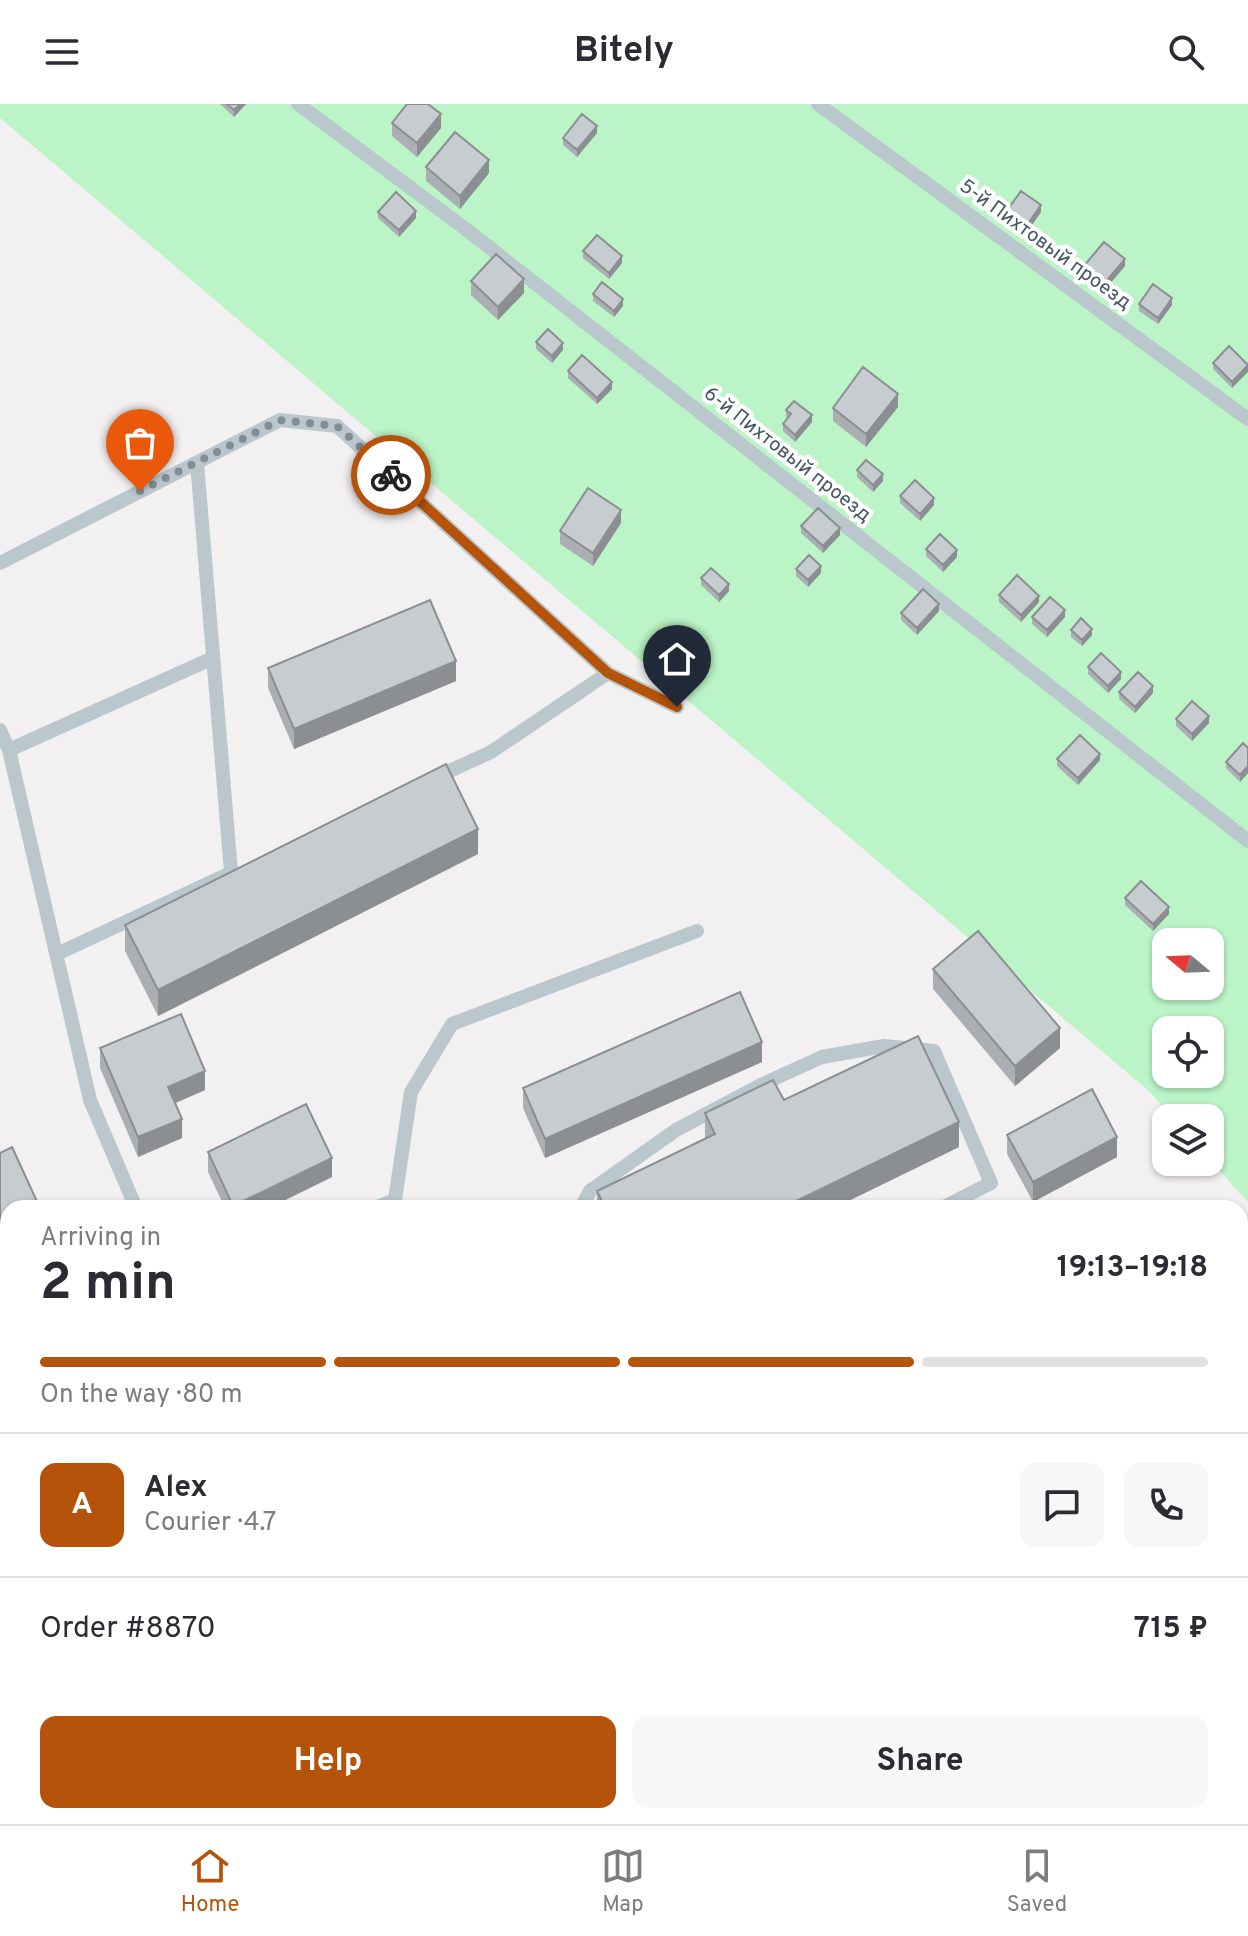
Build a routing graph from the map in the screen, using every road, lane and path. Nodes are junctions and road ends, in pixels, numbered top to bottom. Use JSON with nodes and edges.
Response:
{"nodes":[{"id":1,"x":298,"y":104,"type":"edge"},
{"id":2,"x":818,"y":104,"type":"edge"},
{"id":3,"x":1248,"y":419,"type":"edge"},
{"id":4,"x":197,"y":463,"type":"junction"},
{"id":5,"x":0,"y":563,"type":"edge"},
{"id":6,"x":213,"y":658,"type":"junction"},
{"id":7,"x":608,"y":673,"type":"junction"},
{"id":8,"x":677,"y":707,"type":"dead end"},
{"id":9,"x":0,"y":730,"type":"edge"},
{"id":10,"x":9,"y":750,"type":"junction"},
{"id":11,"x":419,"y":785,"type":"edge"},
{"id":12,"x":1248,"y":841,"type":"edge"},
{"id":13,"x":246,"y":866,"type":"edge"},
{"id":14,"x":231,"y":872,"type":"junction"},
{"id":15,"x":697,"y":931,"type":"dead end"},
{"id":16,"x":57,"y":954,"type":"junction"},
{"id":17,"x":133,"y":1200,"type":"edge"},
{"id":18,"x":397,"y":1200,"type":"edge"},
{"id":19,"x":585,"y":1200,"type":"edge"},
{"id":20,"x":958,"y":1200,"type":"edge"}],
"edges":[{"from":1,"to":12,"type":"lane","name":"6-й Пихтовый проезд"},
{"from":2,"to":3,"type":"lane","name":"5-й Пихтовый проезд"},
{"from":4,"to":5,"type":"lane"},
{"from":4,"to":6,"type":"lane"},
{"from":4,"to":7,"type":"lane"},
{"from":6,"to":10,"type":"lane"},
{"from":6,"to":14,"type":"lane"},
{"from":7,"to":8,"type":"lane"},
{"from":7,"to":11,"type":"lane"},
{"from":9,"to":10,"type":"lane"},
{"from":10,"to":16,"type":"lane"},
{"from":13,"to":14,"type":"lane"},
{"from":14,"to":16,"type":"lane"},
{"from":15,"to":18,"type":"lane"},
{"from":16,"to":17,"type":"lane"},
{"from":19,"to":20,"type":"lane"}]}
